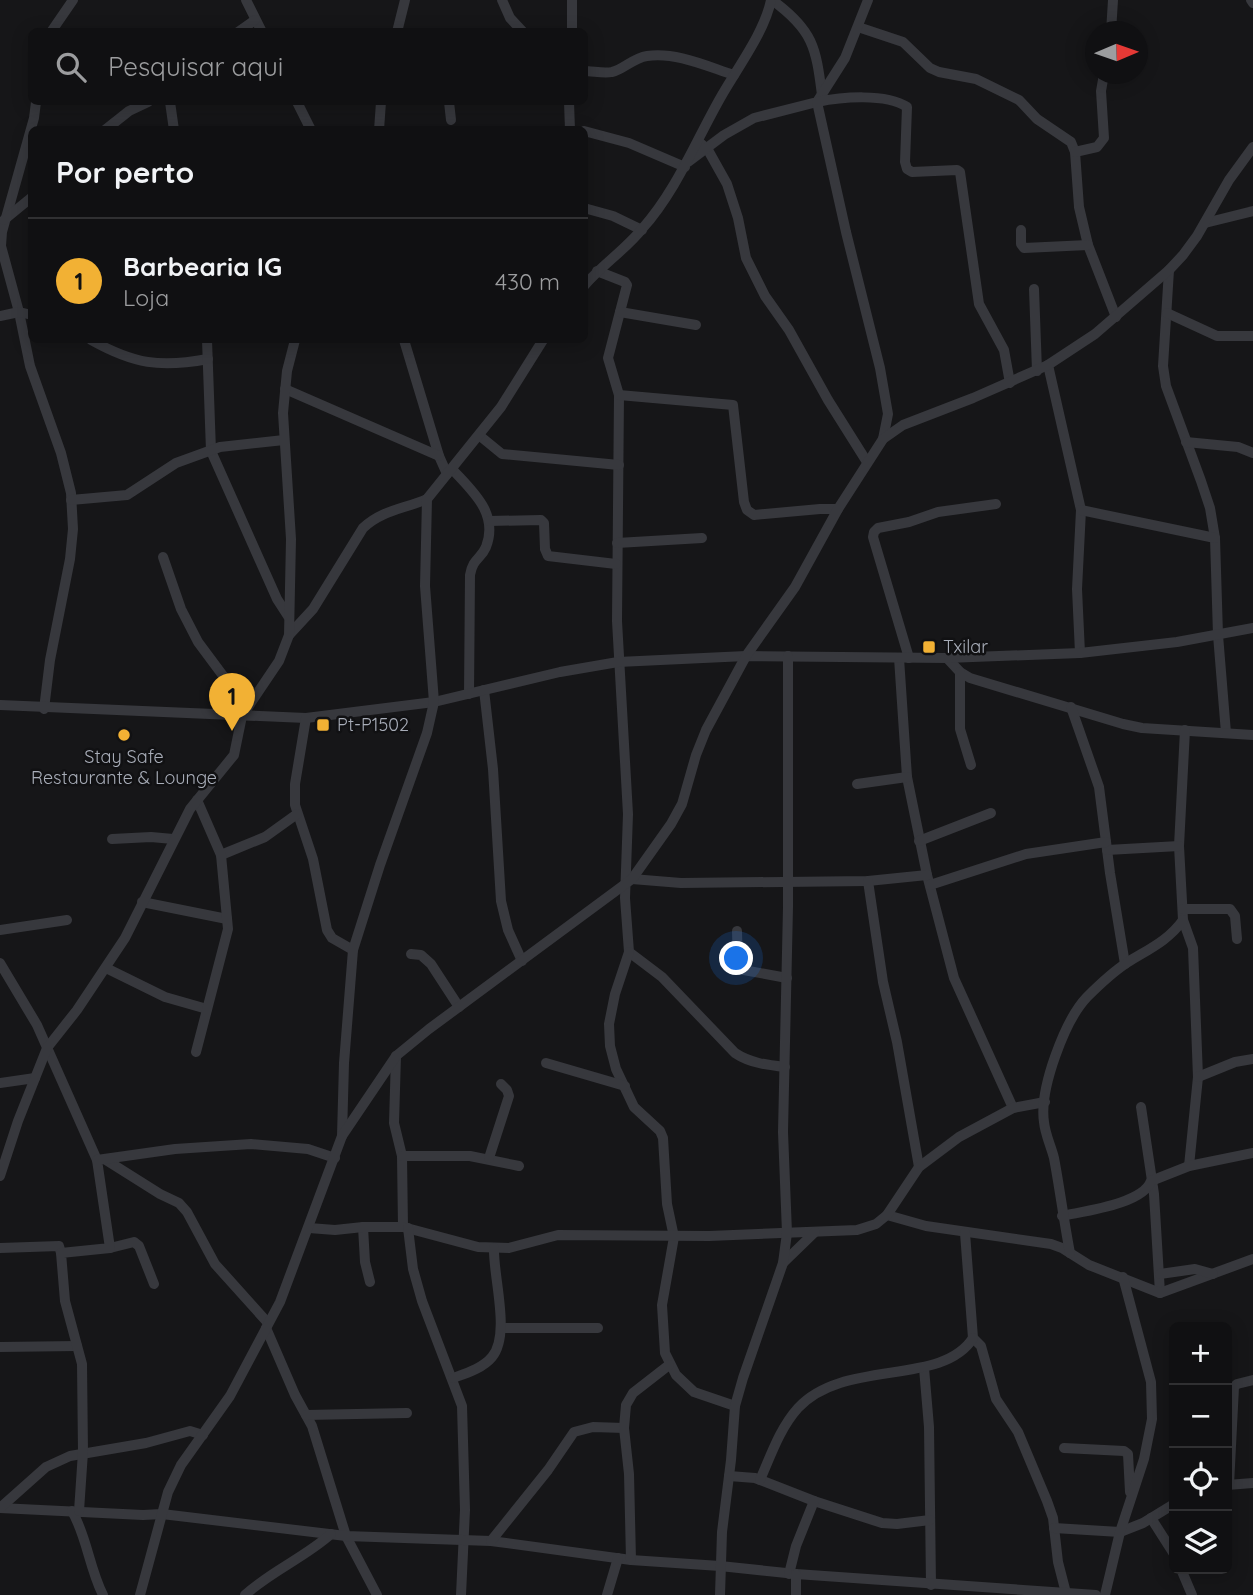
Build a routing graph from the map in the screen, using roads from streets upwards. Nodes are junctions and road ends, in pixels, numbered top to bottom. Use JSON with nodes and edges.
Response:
{"nodes":[{"id":1,"x":73,"y":0,"type":"edge"},
{"id":2,"x":246,"y":0,"type":"edge"},
{"id":3,"x":405,"y":0,"type":"edge"},
{"id":4,"x":502,"y":0,"type":"edge"},
{"id":5,"x":572,"y":0,"type":"edge"},
{"id":6,"x":772,"y":0,"type":"edge"},
{"id":7,"x":781,"y":0,"type":"edge"},
{"id":8,"x":868,"y":0,"type":"edge"},
{"id":9,"x":1112,"y":0,"type":"edge"},
{"id":10,"x":788,"y":11,"type":"junction"},
{"id":11,"x":255,"y":20,"type":"junction"},
{"id":12,"x":1111,"y":21,"type":"edge"},
{"id":13,"x":858,"y":27,"type":"junction"},
{"id":14,"x":54,"y":28,"type":"edge"},
{"id":15,"x":244,"y":28,"type":"edge"},
{"id":16,"x":260,"y":28,"type":"edge"},
{"id":17,"x":398,"y":28,"type":"edge"},
{"id":18,"x":519,"y":28,"type":"edge"},
{"id":19,"x":572,"y":28,"type":"edge"},
{"id":20,"x":588,"y":71,"type":"edge"},
{"id":21,"x":734,"y":75,"type":"junction"},
{"id":22,"x":1102,"y":84,"type":"edge"},
{"id":23,"x":822,"y":95,"type":"junction"},
{"id":24,"x":838,"y":98,"type":"junction"},
{"id":25,"x":36,"y":105,"type":"edge"},
{"id":26,"x":142,"y":105,"type":"edge"},
{"id":27,"x":170,"y":105,"type":"edge"},
{"id":28,"x":298,"y":105,"type":"edge"},
{"id":29,"x":381,"y":105,"type":"edge"},
{"id":30,"x":449,"y":105,"type":"edge"},
{"id":31,"x":569,"y":105,"type":"edge"},
{"id":32,"x":451,"y":120,"type":"dead end"},
{"id":33,"x":32,"y":126,"type":"edge"},
{"id":34,"x":110,"y":126,"type":"edge"},
{"id":35,"x":173,"y":126,"type":"edge"},
{"id":36,"x":309,"y":126,"type":"edge"},
{"id":37,"x":379,"y":126,"type":"edge"},
{"id":38,"x":572,"y":126,"type":"edge"},
{"id":39,"x":588,"y":132,"type":"edge"},
{"id":40,"x":28,"y":137,"type":"edge"},
{"id":41,"x":698,"y":141,"type":"junction"},
{"id":42,"x":1253,"y":147,"type":"edge"},
{"id":43,"x":708,"y":149,"type":"junction"},
{"id":44,"x":1075,"y":152,"type":"junction"},
{"id":45,"x":686,"y":165,"type":"junction"},
{"id":46,"x":28,"y":200,"type":"edge"},
{"id":47,"x":588,"y":209,"type":"edge"},
{"id":48,"x":1253,"y":211,"type":"edge"},
{"id":49,"x":2,"y":221,"type":"edge"},
{"id":50,"x":1205,"y":223,"type":"junction"},
{"id":51,"x":642,"y":230,"type":"junction"},
{"id":52,"x":1021,"y":230,"type":"dead end"},
{"id":53,"x":1087,"y":245,"type":"junction"},
{"id":54,"x":1168,"y":270,"type":"junction"},
{"id":55,"x":597,"y":271,"type":"junction"},
{"id":56,"x":588,"y":281,"type":"edge"},
{"id":57,"x":1034,"y":289,"type":"dead end"},
{"id":58,"x":19,"y":312,"type":"junction"},
{"id":59,"x":620,"y":313,"type":"junction"},
{"id":60,"x":1167,"y":313,"type":"junction"},
{"id":61,"x":28,"y":314,"type":"edge"},
{"id":62,"x":0,"y":316,"type":"edge"},
{"id":63,"x":1116,"y":317,"type":"junction"},
{"id":64,"x":696,"y":325,"type":"dead end"},
{"id":65,"x":1253,"y":336,"type":"edge"},
{"id":66,"x":98,"y":343,"type":"edge"},
{"id":67,"x":207,"y":343,"type":"edge"},
{"id":68,"x":294,"y":343,"type":"edge"},
{"id":69,"x":405,"y":343,"type":"edge"},
{"id":70,"x":542,"y":343,"type":"edge"},
{"id":71,"x":208,"y":359,"type":"junction"},
{"id":72,"x":1048,"y":365,"type":"junction"},
{"id":73,"x":1037,"y":371,"type":"junction"},
{"id":74,"x":1010,"y":383,"type":"junction"},
{"id":75,"x":285,"y":389,"type":"junction"},
{"id":76,"x":619,"y":396,"type":"junction"},
{"id":77,"x":888,"y":414,"type":"junction"},
{"id":78,"x":904,"y":425,"type":"junction"},
{"id":79,"x":480,"y":436,"type":"junction"},
{"id":80,"x":883,"y":439,"type":"junction"},
{"id":81,"x":284,"y":440,"type":"junction"},
{"id":82,"x":1186,"y":442,"type":"junction"},
{"id":83,"x":211,"y":451,"type":"junction"},
{"id":84,"x":1253,"y":453,"type":"edge"},
{"id":85,"x":439,"y":456,"type":"junction"},
{"id":86,"x":867,"y":463,"type":"junction"},
{"id":87,"x":619,"y":465,"type":"junction"},
{"id":88,"x":450,"y":471,"type":"junction"},
{"id":89,"x":428,"y":499,"type":"junction"},
{"id":90,"x":71,"y":500,"type":"junction"},
{"id":91,"x":996,"y":504,"type":"dead end"},
{"id":92,"x":838,"y":509,"type":"junction"},
{"id":93,"x":1081,"y":510,"type":"junction"},
{"id":94,"x":489,"y":521,"type":"junction"},
{"id":95,"x":702,"y":538,"type":"dead end"},
{"id":96,"x":1215,"y":538,"type":"junction"},
{"id":97,"x":617,"y":543,"type":"junction"},
{"id":98,"x":163,"y":557,"type":"dead end"},
{"id":99,"x":617,"y":564,"type":"junction"},
{"id":100,"x":288,"y":615,"type":"junction"},
{"id":101,"x":1253,"y":628,"type":"edge"},
{"id":102,"x":289,"y":635,"type":"junction"},
{"id":103,"x":1218,"y":635,"type":"junction"},
{"id":104,"x":1080,"y":653,"type":"junction"},
{"id":105,"x":746,"y":656,"type":"junction"},
{"id":106,"x":788,"y":656,"type":"junction"},
{"id":107,"x":947,"y":657,"type":"junction"},
{"id":108,"x":904,"y":658,"type":"junction"},
{"id":109,"x":618,"y":662,"type":"junction"},
{"id":110,"x":960,"y":672,"type":"junction"},
{"id":111,"x":484,"y":690,"type":"junction"},
{"id":112,"x":469,"y":694,"type":"junction"},
{"id":113,"x":434,"y":702,"type":"junction"},
{"id":114,"x":0,"y":705,"type":"edge"},
{"id":115,"x":1071,"y":708,"type":"junction"},
{"id":116,"x":44,"y":709,"type":"junction"},
{"id":117,"x":244,"y":712,"type":"junction"},
{"id":118,"x":306,"y":718,"type":"junction"},
{"id":119,"x":1185,"y":730,"type":"junction"},
{"id":120,"x":1226,"y":733,"type":"junction"},
{"id":121,"x":1253,"y":736,"type":"edge"},
{"id":122,"x":971,"y":765,"type":"dead end"},
{"id":123,"x":907,"y":777,"type":"junction"},
{"id":124,"x":857,"y":785,"type":"dead end"},
{"id":125,"x":197,"y":800,"type":"junction"},
{"id":126,"x":991,"y":813,"type":"dead end"},
{"id":127,"x":297,"y":814,"type":"junction"},
{"id":128,"x":112,"y":838,"type":"dead end"},
{"id":129,"x":173,"y":839,"type":"junction"},
{"id":130,"x":919,"y":841,"type":"junction"},
{"id":131,"x":1107,"y":846,"type":"junction"},
{"id":132,"x":1179,"y":846,"type":"junction"},
{"id":133,"x":221,"y":855,"type":"junction"},
{"id":134,"x":929,"y":880,"type":"junction"},
{"id":135,"x":788,"y":881,"type":"junction"},
{"id":136,"x":868,"y":881,"type":"junction"},
{"id":137,"x":629,"y":882,"type":"junction"},
{"id":138,"x":142,"y":902,"type":"junction"},
{"id":139,"x":1183,"y":914,"type":"junction"},
{"id":140,"x":227,"y":919,"type":"junction"},
{"id":141,"x":67,"y":920,"type":"dead end"},
{"id":142,"x":0,"y":930,"type":"edge"},
{"id":143,"x":737,"y":932,"type":"dead end"},
{"id":144,"x":1237,"y":939,"type":"dead end"},
{"id":145,"x":353,"y":950,"type":"junction"},
{"id":146,"x":629,"y":952,"type":"junction"},
{"id":147,"x":411,"y":954,"type":"dead end"},
{"id":148,"x":522,"y":961,"type":"junction"},
{"id":149,"x":0,"y":963,"type":"edge"},
{"id":150,"x":1125,"y":964,"type":"junction"},
{"id":151,"x":106,"y":968,"type":"junction"},
{"id":152,"x":4,"y":977,"type":"edge"},
{"id":153,"x":787,"y":978,"type":"junction"},
{"id":154,"x":459,"y":1007,"type":"junction"},
{"id":155,"x":207,"y":1009,"type":"junction"},
{"id":156,"x":47,"y":1048,"type":"junction"},
{"id":157,"x":196,"y":1052,"type":"dead end"},
{"id":158,"x":397,"y":1056,"type":"junction"},
{"id":159,"x":1253,"y":1059,"type":"edge"},
{"id":160,"x":546,"y":1063,"type":"dead end"},
{"id":161,"x":785,"y":1068,"type":"junction"},
{"id":162,"x":1198,"y":1077,"type":"junction"},
{"id":163,"x":34,"y":1078,"type":"junction"},
{"id":164,"x":0,"y":1083,"type":"edge"},
{"id":165,"x":501,"y":1084,"type":"dead end"},
{"id":166,"x":625,"y":1086,"type":"junction"},
{"id":167,"x":1045,"y":1102,"type":"junction"},
{"id":168,"x":1140,"y":1107,"type":"dead end"},
{"id":169,"x":1013,"y":1108,"type":"junction"},
{"id":170,"x":342,"y":1136,"type":"junction"},
{"id":171,"x":1253,"y":1153,"type":"edge"},
{"id":172,"x":402,"y":1156,"type":"junction"},
{"id":173,"x":335,"y":1158,"type":"junction"},
{"id":174,"x":489,"y":1158,"type":"junction"},
{"id":175,"x":101,"y":1160,"type":"junction"},
{"id":176,"x":519,"y":1166,"type":"dead end"},
{"id":177,"x":1189,"y":1166,"type":"junction"},
{"id":178,"x":919,"y":1167,"type":"junction"},
{"id":179,"x":0,"y":1176,"type":"edge"},
{"id":180,"x":1151,"y":1181,"type":"junction"},
{"id":181,"x":887,"y":1215,"type":"junction"},
{"id":182,"x":1062,"y":1216,"type":"junction"},
{"id":183,"x":363,"y":1227,"type":"junction"},
{"id":184,"x":405,"y":1227,"type":"junction"},
{"id":185,"x":309,"y":1228,"type":"junction"},
{"id":186,"x":815,"y":1232,"type":"junction"},
{"id":187,"x":787,"y":1233,"type":"junction"},
{"id":188,"x":965,"y":1233,"type":"junction"},
{"id":189,"x":674,"y":1237,"type":"junction"},
{"id":190,"x":0,"y":1248,"type":"edge"},
{"id":191,"x":110,"y":1248,"type":"junction"},
{"id":192,"x":494,"y":1248,"type":"junction"},
{"id":193,"x":61,"y":1253,"type":"junction"},
{"id":194,"x":1070,"y":1253,"type":"junction"},
{"id":195,"x":1253,"y":1259,"type":"edge"},
{"id":196,"x":783,"y":1263,"type":"junction"},
{"id":197,"x":1160,"y":1274,"type":"junction"},
{"id":198,"x":1213,"y":1274,"type":"junction"},
{"id":199,"x":1123,"y":1277,"type":"junction"},
{"id":200,"x":370,"y":1282,"type":"dead end"},
{"id":201,"x":154,"y":1284,"type":"dead end"},
{"id":202,"x":1160,"y":1293,"type":"junction"},
{"id":203,"x":267,"y":1326,"type":"junction"},
{"id":204,"x":501,"y":1328,"type":"junction"},
{"id":205,"x":598,"y":1328,"type":"dead end"},
{"id":206,"x":973,"y":1338,"type":"junction"},
{"id":207,"x":77,"y":1346,"type":"junction"},
{"id":208,"x":0,"y":1347,"type":"edge"},
{"id":209,"x":669,"y":1365,"type":"junction"},
{"id":210,"x":924,"y":1368,"type":"junction"},
{"id":211,"x":453,"y":1378,"type":"junction"},
{"id":212,"x":1253,"y":1380,"type":"edge"},
{"id":213,"x":735,"y":1406,"type":"junction"},
{"id":214,"x":407,"y":1413,"type":"dead end"},
{"id":215,"x":306,"y":1415,"type":"junction"},
{"id":216,"x":624,"y":1427,"type":"junction"},
{"id":217,"x":203,"y":1435,"type":"junction"},
{"id":218,"x":1064,"y":1448,"type":"dead end"},
{"id":219,"x":1230,"y":1448,"type":"edge"},
{"id":220,"x":83,"y":1452,"type":"junction"},
{"id":221,"x":729,"y":1476,"type":"junction"},
{"id":222,"x":760,"y":1480,"type":"junction"},
{"id":223,"x":1253,"y":1483,"type":"edge"},
{"id":224,"x":1232,"y":1485,"type":"edge"},
{"id":225,"x":1131,"y":1497,"type":"junction"},
{"id":226,"x":814,"y":1501,"type":"junction"},
{"id":227,"x":1169,"y":1507,"type":"edge"},
{"id":228,"x":0,"y":1508,"type":"edge"},
{"id":229,"x":80,"y":1511,"type":"junction"},
{"id":230,"x":162,"y":1514,"type":"junction"},
{"id":231,"x":1151,"y":1518,"type":"junction"},
{"id":232,"x":930,"y":1520,"type":"junction"},
{"id":233,"x":82,"y":1528,"type":"junction"},
{"id":234,"x":1054,"y":1528,"type":"junction"},
{"id":235,"x":1120,"y":1532,"type":"junction"},
{"id":236,"x":331,"y":1534,"type":"junction"},
{"id":237,"x":346,"y":1536,"type":"junction"},
{"id":238,"x":463,"y":1541,"type":"junction"},
{"id":239,"x":491,"y":1541,"type":"junction"},
{"id":240,"x":1169,"y":1546,"type":"edge"},
{"id":241,"x":618,"y":1558,"type":"junction"},
{"id":242,"x":631,"y":1560,"type":"junction"},
{"id":243,"x":720,"y":1566,"type":"junction"},
{"id":244,"x":793,"y":1574,"type":"junction"},
{"id":245,"x":1183,"y":1574,"type":"edge"},
{"id":246,"x":931,"y":1585,"type":"junction"},
{"id":247,"x":1066,"y":1593,"type":"edge"},
{"id":248,"x":103,"y":1595,"type":"edge"},
{"id":249,"x":140,"y":1595,"type":"edge"},
{"id":250,"x":245,"y":1595,"type":"edge"},
{"id":251,"x":377,"y":1595,"type":"edge"},
{"id":252,"x":461,"y":1595,"type":"edge"},
{"id":253,"x":607,"y":1595,"type":"edge"},
{"id":254,"x":720,"y":1595,"type":"edge"},
{"id":255,"x":796,"y":1595,"type":"edge"},
{"id":256,"x":1096,"y":1595,"type":"edge"},
{"id":257,"x":1105,"y":1595,"type":"edge"},
{"id":258,"x":1192,"y":1595,"type":"edge"}],
"edges":[{"from":1,"to":14,"type":"street"},
{"from":2,"to":11,"type":"street"},
{"from":3,"to":17,"type":"street"},
{"from":4,"to":18,"type":"street"},
{"from":5,"to":19,"type":"street"},
{"from":6,"to":10,"type":"street"},
{"from":6,"to":21,"type":"street"},
{"from":7,"to":10,"type":"street"},
{"from":8,"to":13,"type":"street"},
{"from":9,"to":12,"type":"street"},
{"from":10,"to":23,"type":"street"},
{"from":11,"to":15,"type":"street"},
{"from":11,"to":16,"type":"street"},
{"from":13,"to":23,"type":"street"},
{"from":13,"to":44,"type":"street"},
{"from":20,"to":21,"type":"street"},
{"from":21,"to":41,"type":"street"},
{"from":22,"to":44,"type":"street"},
{"from":23,"to":24,"type":"street"},
{"from":23,"to":24,"type":"street"},
{"from":23,"to":43,"type":"street"},
{"from":23,"to":77,"type":"street"},
{"from":24,"to":74,"type":"street"},
{"from":25,"to":33,"type":"street"},
{"from":26,"to":34,"type":"street"},
{"from":27,"to":35,"type":"street"},
{"from":28,"to":36,"type":"street"},
{"from":29,"to":37,"type":"street"},
{"from":30,"to":32,"type":"street"},
{"from":31,"to":38,"type":"street"},
{"from":39,"to":45,"type":"street"},
{"from":40,"to":49,"type":"street"},
{"from":41,"to":43,"type":"street"},
{"from":41,"to":45,"type":"street"},
{"from":42,"to":50,"type":"street"},
{"from":43,"to":45,"type":"street"},
{"from":43,"to":86,"type":"street"},
{"from":44,"to":53,"type":"street"},
{"from":45,"to":51,"type":"street"},
{"from":46,"to":49,"type":"street"},
{"from":47,"to":51,"type":"street"},
{"from":48,"to":50,"type":"street"},
{"from":49,"to":58,"type":"street"},
{"from":50,"to":54,"type":"street"},
{"from":51,"to":55,"type":"street"},
{"from":52,"to":53,"type":"street"},
{"from":53,"to":63,"type":"street"},
{"from":54,"to":60,"type":"street"},
{"from":54,"to":63,"type":"street"},
{"from":55,"to":56,"type":"street"},
{"from":55,"to":59,"type":"street"},
{"from":57,"to":73,"type":"street"},
{"from":58,"to":61,"type":"street"},
{"from":58,"to":62,"type":"street"},
{"from":58,"to":90,"type":"street"},
{"from":59,"to":64,"type":"street"},
{"from":59,"to":76,"type":"street"},
{"from":60,"to":65,"type":"street"},
{"from":60,"to":82,"type":"street"},
{"from":63,"to":72,"type":"street"},
{"from":66,"to":71,"type":"street"},
{"from":67,"to":71,"type":"street"},
{"from":68,"to":75,"type":"street"},
{"from":69,"to":85,"type":"street"},
{"from":70,"to":79,"type":"street"},
{"from":71,"to":83,"type":"street"},
{"from":72,"to":73,"type":"street"},
{"from":72,"to":93,"type":"street"},
{"from":73,"to":74,"type":"street"},
{"from":74,"to":78,"type":"street"},
{"from":75,"to":81,"type":"street"},
{"from":75,"to":85,"type":"street"},
{"from":76,"to":87,"type":"street"},
{"from":76,"to":92,"type":"street"},
{"from":77,"to":78,"type":"street"},
{"from":77,"to":80,"type":"street"},
{"from":78,"to":80,"type":"street"},
{"from":79,"to":87,"type":"street"},
{"from":79,"to":88,"type":"street"},
{"from":80,"to":86,"type":"street"},
{"from":81,"to":83,"type":"street"},
{"from":81,"to":100,"type":"street"},
{"from":82,"to":84,"type":"street"},
{"from":82,"to":96,"type":"street"},
{"from":83,"to":90,"type":"street"},
{"from":83,"to":100,"type":"street"},
{"from":85,"to":88,"type":"street"},
{"from":86,"to":92,"type":"street"},
{"from":87,"to":97,"type":"street"},
{"from":88,"to":89,"type":"street"},
{"from":88,"to":94,"type":"street"},
{"from":89,"to":102,"type":"street"},
{"from":89,"to":113,"type":"street"},
{"from":90,"to":116,"type":"street"},
{"from":91,"to":108,"type":"street"},
{"from":92,"to":105,"type":"street"},
{"from":93,"to":96,"type":"street"},
{"from":93,"to":104,"type":"street"},
{"from":94,"to":99,"type":"street"},
{"from":94,"to":112,"type":"street"},
{"from":95,"to":97,"type":"street"},
{"from":96,"to":103,"type":"street"},
{"from":97,"to":99,"type":"street"},
{"from":98,"to":117,"type":"street"},
{"from":99,"to":109,"type":"street"},
{"from":100,"to":102,"type":"street"},
{"from":101,"to":103,"type":"street"},
{"from":102,"to":117,"type":"street"},
{"from":103,"to":104,"type":"street"},
{"from":103,"to":120,"type":"street"},
{"from":104,"to":107,"type":"street"},
{"from":105,"to":106,"type":"street"},
{"from":105,"to":109,"type":"street"},
{"from":105,"to":137,"type":"street"},
{"from":106,"to":108,"type":"street"},
{"from":106,"to":135,"type":"street"},
{"from":107,"to":108,"type":"street"},
{"from":107,"to":110,"type":"street"},
{"from":108,"to":123,"type":"street"},
{"from":109,"to":111,"type":"street"},
{"from":109,"to":137,"type":"street"},
{"from":110,"to":115,"type":"street"},
{"from":110,"to":122,"type":"street"},
{"from":111,"to":112,"type":"street"},
{"from":111,"to":148,"type":"street"},
{"from":112,"to":113,"type":"street"},
{"from":113,"to":118,"type":"street"},
{"from":113,"to":145,"type":"street"},
{"from":114,"to":116,"type":"street"},
{"from":115,"to":119,"type":"street"},
{"from":115,"to":131,"type":"street"},
{"from":116,"to":117,"type":"street"},
{"from":117,"to":118,"type":"street"},
{"from":117,"to":125,"type":"street"},
{"from":118,"to":127,"type":"street"},
{"from":119,"to":120,"type":"street"},
{"from":119,"to":132,"type":"street"},
{"from":120,"to":121,"type":"street"},
{"from":123,"to":124,"type":"street"},
{"from":123,"to":130,"type":"street"},
{"from":125,"to":129,"type":"street"},
{"from":125,"to":133,"type":"street"},
{"from":126,"to":130,"type":"street"},
{"from":127,"to":133,"type":"street"},
{"from":127,"to":145,"type":"street"},
{"from":128,"to":129,"type":"street"},
{"from":129,"to":138,"type":"street"},
{"from":130,"to":134,"type":"street"},
{"from":131,"to":132,"type":"street"},
{"from":131,"to":134,"type":"street"},
{"from":131,"to":150,"type":"street"},
{"from":132,"to":139,"type":"street"},
{"from":133,"to":140,"type":"street"},
{"from":134,"to":136,"type":"street"},
{"from":134,"to":169,"type":"street"},
{"from":135,"to":136,"type":"street"},
{"from":135,"to":137,"type":"street"},
{"from":135,"to":153,"type":"street"},
{"from":136,"to":178,"type":"street"},
{"from":137,"to":146,"type":"street"},
{"from":137,"to":148,"type":"street"},
{"from":138,"to":140,"type":"street"},
{"from":138,"to":151,"type":"street"},
{"from":139,"to":144,"type":"street"},
{"from":139,"to":150,"type":"street"},
{"from":139,"to":162,"type":"street"},
{"from":140,"to":155,"type":"street"},
{"from":141,"to":142,"type":"street"},
{"from":143,"to":153,"type":"street"},
{"from":145,"to":170,"type":"street"},
{"from":146,"to":161,"type":"street"},
{"from":146,"to":166,"type":"street"},
{"from":147,"to":154,"type":"street"},
{"from":148,"to":154,"type":"street"},
{"from":149,"to":152,"type":"street"},
{"from":150,"to":167,"type":"street"},
{"from":151,"to":155,"type":"street"},
{"from":151,"to":156,"type":"street"},
{"from":152,"to":156,"type":"street"},
{"from":153,"to":161,"type":"street"},
{"from":154,"to":158,"type":"street"},
{"from":155,"to":157,"type":"street"},
{"from":156,"to":163,"type":"street"},
{"from":156,"to":175,"type":"street"},
{"from":158,"to":170,"type":"street"},
{"from":158,"to":172,"type":"street"},
{"from":159,"to":162,"type":"street"},
{"from":160,"to":166,"type":"street"},
{"from":161,"to":187,"type":"street"},
{"from":162,"to":177,"type":"street"},
{"from":163,"to":164,"type":"street"},
{"from":163,"to":179,"type":"street"},
{"from":165,"to":174,"type":"street"},
{"from":166,"to":189,"type":"street"},
{"from":167,"to":169,"type":"street"},
{"from":167,"to":182,"type":"street"},
{"from":168,"to":180,"type":"street"},
{"from":169,"to":178,"type":"street"},
{"from":170,"to":173,"type":"street"},
{"from":171,"to":177,"type":"street"},
{"from":172,"to":174,"type":"street"},
{"from":172,"to":184,"type":"street"},
{"from":173,"to":175,"type":"street"},
{"from":173,"to":185,"type":"street"},
{"from":174,"to":176,"type":"street"},
{"from":175,"to":191,"type":"street"},
{"from":175,"to":203,"type":"street"},
{"from":177,"to":180,"type":"street"},
{"from":178,"to":181,"type":"street"},
{"from":180,"to":182,"type":"street"},
{"from":180,"to":197,"type":"street"},
{"from":181,"to":186,"type":"street"},
{"from":181,"to":188,"type":"street"},
{"from":182,"to":194,"type":"street"},
{"from":183,"to":184,"type":"street"},
{"from":183,"to":185,"type":"street"},
{"from":183,"to":200,"type":"street"},
{"from":184,"to":192,"type":"street"},
{"from":184,"to":211,"type":"street"},
{"from":185,"to":203,"type":"street"},
{"from":186,"to":187,"type":"street"},
{"from":186,"to":196,"type":"street"},
{"from":187,"to":189,"type":"street"},
{"from":187,"to":196,"type":"street"},
{"from":188,"to":194,"type":"street"},
{"from":188,"to":206,"type":"street"},
{"from":189,"to":192,"type":"street"},
{"from":189,"to":209,"type":"street"},
{"from":190,"to":193,"type":"street"},
{"from":191,"to":193,"type":"street"},
{"from":191,"to":201,"type":"street"},
{"from":192,"to":204,"type":"street"},
{"from":193,"to":207,"type":"street"},
{"from":194,"to":199,"type":"street"},
{"from":195,"to":198,"type":"street"},
{"from":196,"to":213,"type":"street"},
{"from":197,"to":198,"type":"street"},
{"from":197,"to":202,"type":"street"},
{"from":198,"to":202,"type":"street"},
{"from":199,"to":202,"type":"street"},
{"from":199,"to":225,"type":"street"},
{"from":203,"to":215,"type":"street"},
{"from":203,"to":217,"type":"street"},
{"from":204,"to":205,"type":"street"},
{"from":204,"to":211,"type":"street"},
{"from":206,"to":210,"type":"street"},
{"from":206,"to":234,"type":"street"},
{"from":207,"to":208,"type":"street"},
{"from":207,"to":220,"type":"street"},
{"from":209,"to":213,"type":"street"},
{"from":209,"to":216,"type":"street"},
{"from":210,"to":222,"type":"street"},
{"from":210,"to":232,"type":"street"},
{"from":211,"to":238,"type":"street"},
{"from":212,"to":219,"type":"street"},
{"from":213,"to":221,"type":"street"},
{"from":214,"to":215,"type":"street"},
{"from":215,"to":237,"type":"street"},
{"from":216,"to":239,"type":"street"},
{"from":216,"to":242,"type":"street"},
{"from":217,"to":220,"type":"street"},
{"from":217,"to":230,"type":"street"},
{"from":218,"to":225,"type":"street"},
{"from":220,"to":228,"type":"street"},
{"from":220,"to":229,"type":"street"},
{"from":221,"to":222,"type":"street"},
{"from":221,"to":243,"type":"street"},
{"from":222,"to":226,"type":"street"},
{"from":223,"to":224,"type":"street"},
{"from":225,"to":235,"type":"street"},
{"from":226,"to":232,"type":"street"},
{"from":226,"to":244,"type":"street"},
{"from":227,"to":231,"type":"street"},
{"from":228,"to":229,"type":"street"},
{"from":229,"to":230,"type":"street"},
{"from":229,"to":233,"type":"street"},
{"from":229,"to":233,"type":"street"},
{"from":230,"to":236,"type":"street"},
{"from":230,"to":249,"type":"street"},
{"from":231,"to":235,"type":"street"},
{"from":231,"to":240,"type":"street"},
{"from":232,"to":246,"type":"street"},
{"from":233,"to":248,"type":"street"},
{"from":234,"to":235,"type":"street"},
{"from":234,"to":247,"type":"street"},
{"from":235,"to":257,"type":"street"},
{"from":236,"to":237,"type":"street"},
{"from":236,"to":250,"type":"street"},
{"from":237,"to":238,"type":"street"},
{"from":237,"to":251,"type":"street"},
{"from":238,"to":239,"type":"street"},
{"from":238,"to":252,"type":"street"},
{"from":239,"to":241,"type":"street"},
{"from":241,"to":242,"type":"street"},
{"from":241,"to":253,"type":"street"},
{"from":242,"to":243,"type":"street"},
{"from":243,"to":244,"type":"street"},
{"from":243,"to":254,"type":"street"},
{"from":244,"to":246,"type":"street"},
{"from":244,"to":255,"type":"street"},
{"from":245,"to":258,"type":"street"},
{"from":246,"to":247,"type":"street"},
{"from":247,"to":256,"type":"street"}]}
